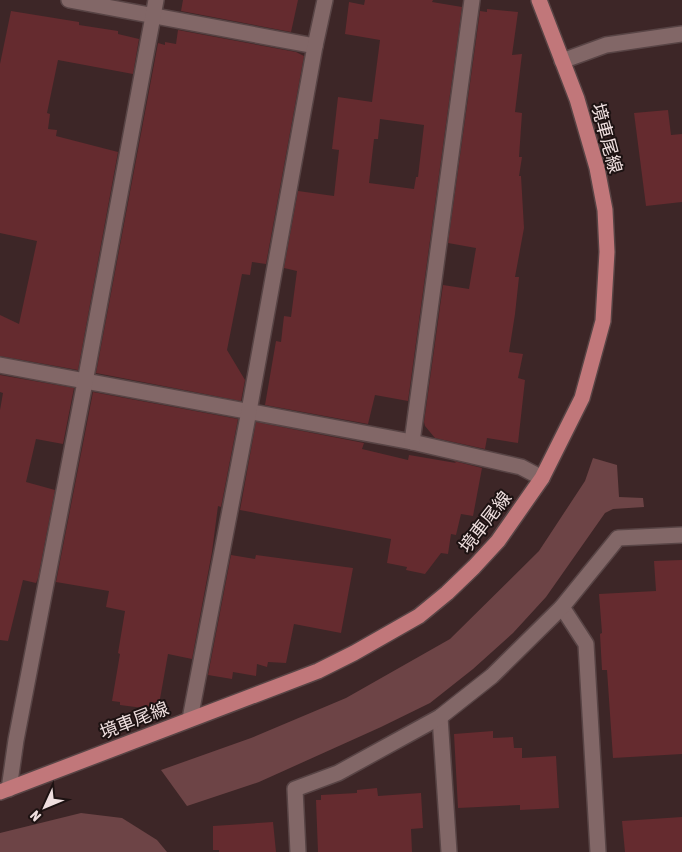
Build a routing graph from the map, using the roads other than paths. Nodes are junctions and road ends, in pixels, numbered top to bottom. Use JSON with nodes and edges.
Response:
{"nodes":[{"id":1,"x":69,"y":0,"type":"edge"},
{"id":2,"x":325,"y":0,"type":"edge"},
{"id":3,"x":472,"y":0,"type":"edge"},
{"id":4,"x":539,"y":0,"type":"edge"},
{"id":5,"x":154,"y":7,"type":"edge"},
{"id":6,"x":682,"y":34,"type":"edge"},
{"id":7,"x":315,"y":46,"type":"junction"},
{"id":8,"x":562,"y":61,"type":"junction"},
{"id":9,"x":0,"y":365,"type":"edge"},
{"id":10,"x":85,"y":382,"type":"junction"},
{"id":11,"x":249,"y":411,"type":"junction"},
{"id":12,"x":412,"y":442,"type":"junction"},
{"id":13,"x":542,"y":478,"type":"junction"},
{"id":14,"x":682,"y":535,"type":"edge"},
{"id":15,"x":562,"y":607,"type":"junction"},
{"id":16,"x":440,"y":717,"type":"junction"},
{"id":17,"x":190,"y":719,"type":"junction"},
{"id":18,"x":4,"y":791,"type":"edge"},
{"id":19,"x":298,"y":852,"type":"edge"},
{"id":20,"x":449,"y":852,"type":"edge"},
{"id":21,"x":598,"y":852,"type":"edge"}],
"edges":[{"from":1,"to":5,"type":"street"},
{"from":2,"to":7,"type":"street"},
{"from":3,"to":12,"type":"street"},
{"from":4,"to":8,"type":"main road","name":"境車尾線"},
{"from":5,"to":7,"type":"street"},
{"from":5,"to":10,"type":"street"},
{"from":6,"to":8,"type":"street"},
{"from":7,"to":11,"type":"street"},
{"from":8,"to":13,"type":"main road","name":"境車尾線"},
{"from":9,"to":10,"type":"street"},
{"from":10,"to":11,"type":"street"},
{"from":10,"to":18,"type":"street"},
{"from":11,"to":12,"type":"street"},
{"from":11,"to":17,"type":"street"},
{"from":12,"to":13,"type":"street"},
{"from":13,"to":17,"type":"main road","name":"境車尾線"},
{"from":14,"to":15,"type":"street"},
{"from":15,"to":16,"type":"street"},
{"from":15,"to":21,"type":"street"},
{"from":16,"to":19,"type":"street"},
{"from":16,"to":20,"type":"street"},
{"from":17,"to":18,"type":"main road","name":"境車尾線"}]}
